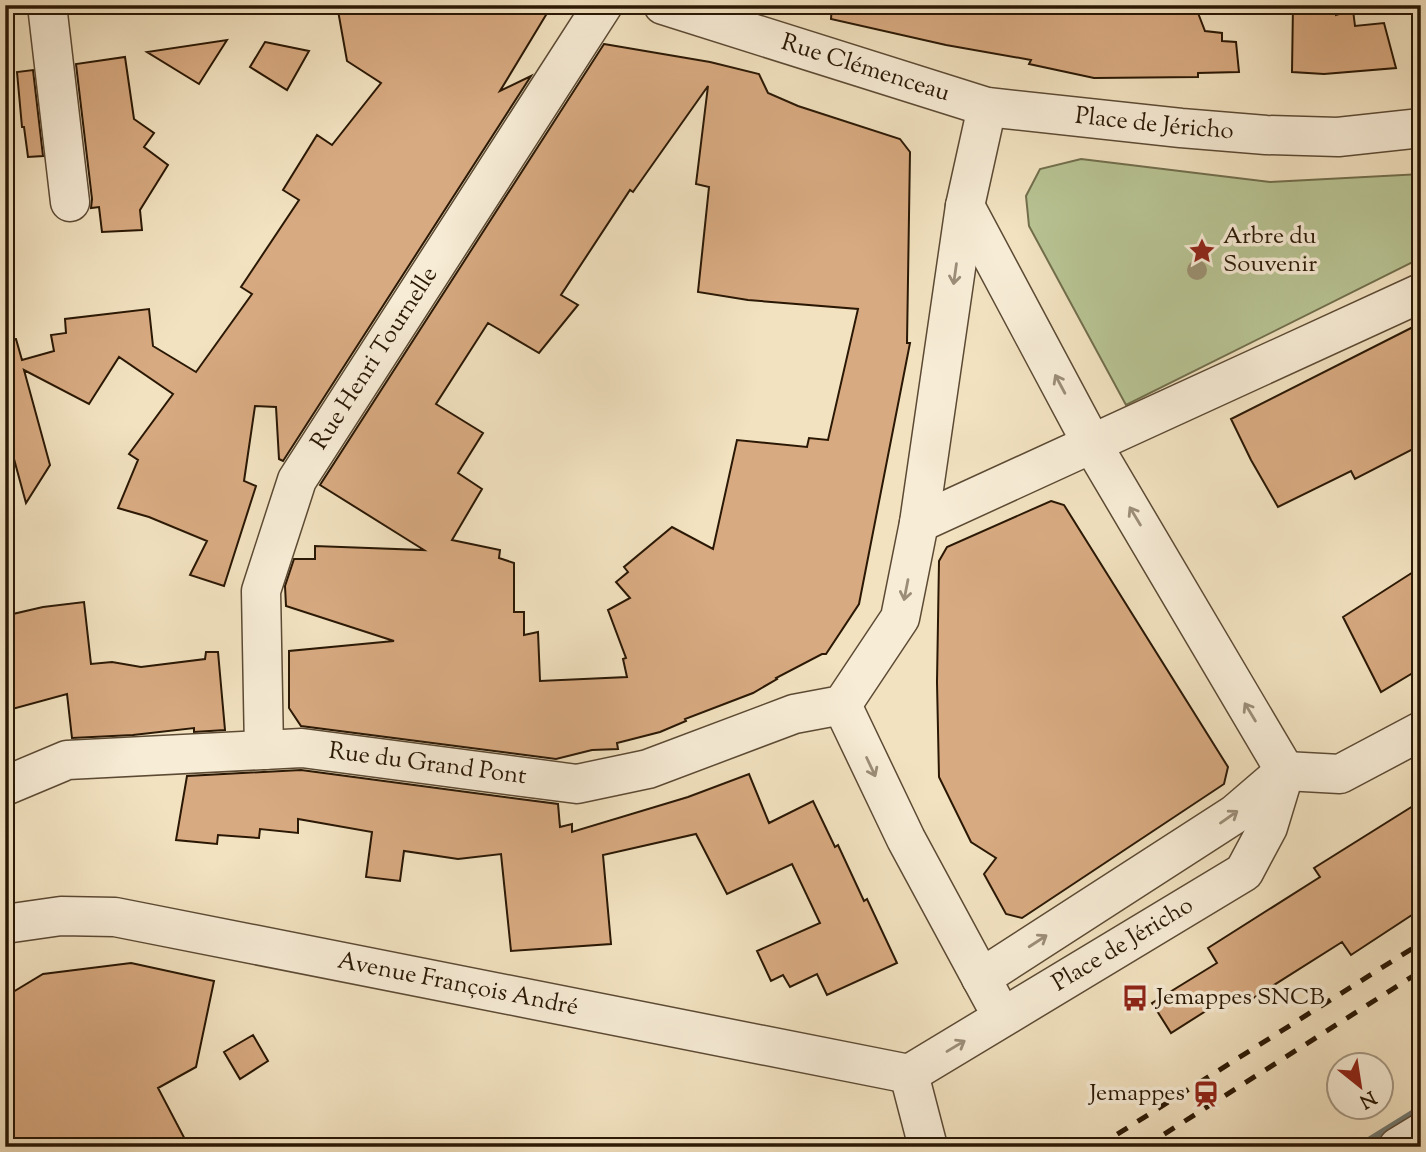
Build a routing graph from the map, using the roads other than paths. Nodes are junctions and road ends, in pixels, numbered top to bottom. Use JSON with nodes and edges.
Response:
{"nodes":[{"id":1,"x":47,"y":5,"type":"edge"},
{"id":2,"x":603,"y":5,"type":"edge"},
{"id":3,"x":663,"y":5,"type":"edge"},
{"id":4,"x":987,"y":107,"type":"junction"},
{"id":5,"x":1421,"y":128,"type":"edge"},
{"id":6,"x":70,"y":202,"type":"dead end"},
{"id":7,"x":965,"y":206,"type":"junction"},
{"id":8,"x":1421,"y":293,"type":"edge"},
{"id":9,"x":1092,"y":444,"type":"junction"},
{"id":10,"x":919,"y":523,"type":"junction"},
{"id":11,"x":842,"y":705,"type":"junction"},
{"id":12,"x":1421,"y":731,"type":"edge"},
{"id":13,"x":264,"y":750,"type":"junction"},
{"id":14,"x":1285,"y":771,"type":"junction"},
{"id":15,"x":5,"y":786,"type":"edge"},
{"id":16,"x":5,"y":924,"type":"edge"},
{"id":17,"x":981,"y":978,"type":"junction"},
{"id":18,"x":1002,"y":1017,"type":"junction"},
{"id":19,"x":909,"y":1074,"type":"junction"},
{"id":20,"x":1421,"y":1133,"type":"edge"},
{"id":21,"x":928,"y":1147,"type":"edge"},
{"id":22,"x":1398,"y":1147,"type":"edge"}],
"edges":[{"from":1,"to":6,"type":"street"},
{"from":2,"to":13,"type":"street","name":"Rue Henri Tournelle"},
{"from":3,"to":4,"type":"street","name":"Rue Clémenceau"},
{"from":4,"to":5,"type":"street","name":"Place de Jéricho"},
{"from":4,"to":7,"type":"street"},
{"from":9,"to":7,"type":"street","one_way":true},
{"from":7,"to":10,"type":"street","one_way":true},
{"from":8,"to":9,"type":"street"},
{"from":9,"to":10,"type":"street"},
{"from":14,"to":9,"type":"street","one_way":true},
{"from":10,"to":11,"type":"street","one_way":true},
{"from":11,"to":13,"type":"street","name":"Rue du Grand Pont"},
{"from":11,"to":17,"type":"street","one_way":true},
{"from":12,"to":14,"type":"street"},
{"from":13,"to":15,"type":"street","name":"Rue du Grand Pont"},
{"from":17,"to":14,"type":"street","name":"Place de Jéricho","one_way":true},
{"from":14,"to":18,"type":"street","name":"Place de Jéricho"},
{"from":16,"to":19,"type":"street","name":"Avenue François André"},
{"from":17,"to":18,"type":"street"},
{"from":19,"to":18,"type":"street","name":"Place de Jéricho","one_way":true},
{"from":19,"to":21,"type":"street"},
{"from":20,"to":22,"type":"street"}]}
